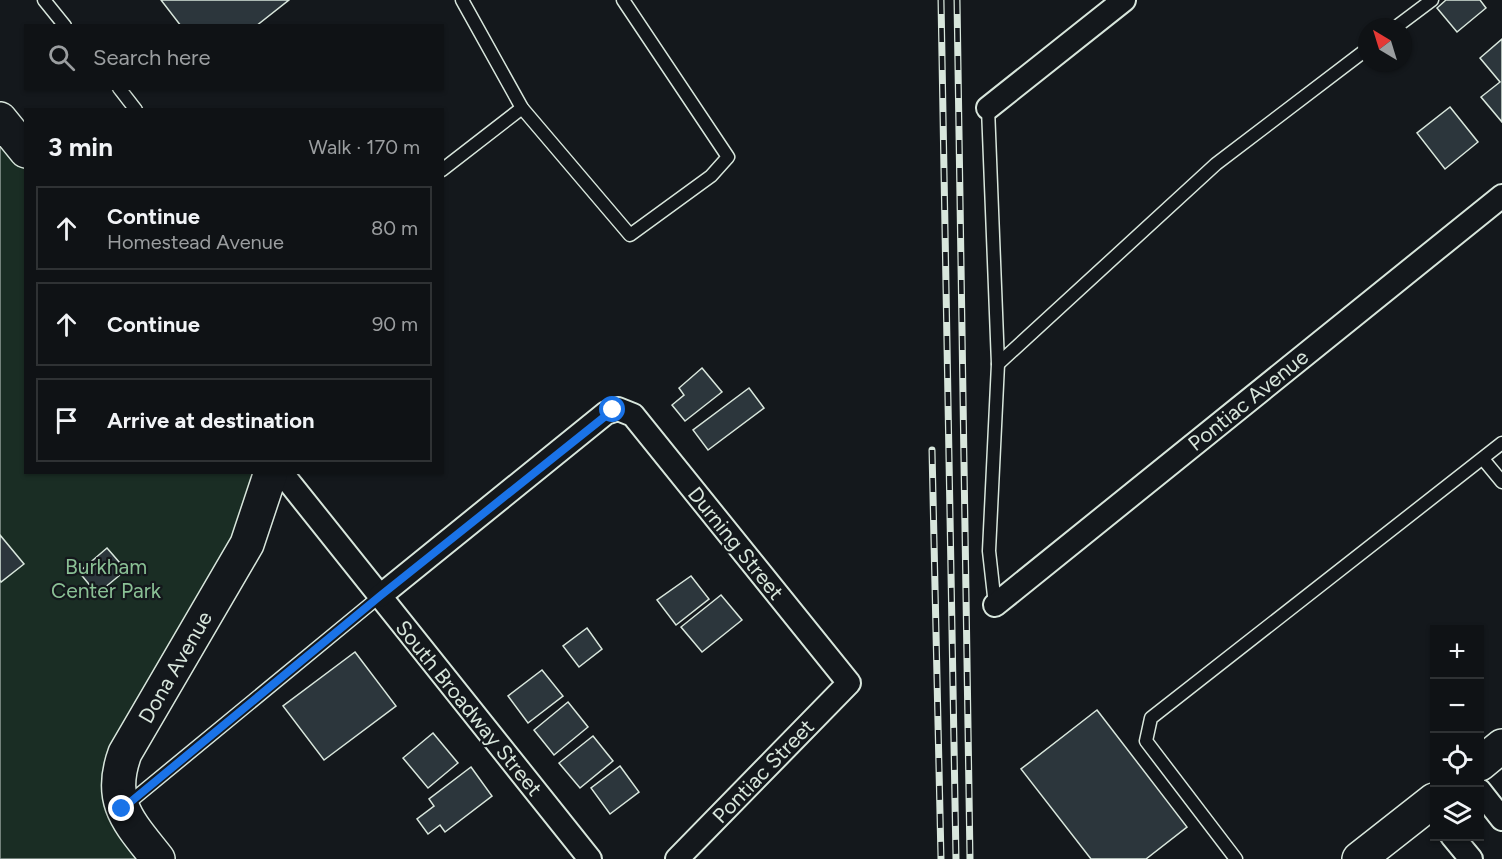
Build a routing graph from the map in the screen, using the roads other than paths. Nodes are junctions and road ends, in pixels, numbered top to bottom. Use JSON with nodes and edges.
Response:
{"nodes":[{"id":1,"x":44,"y":0,"type":"edge"},
{"id":2,"x":462,"y":0,"type":"edge"},
{"id":3,"x":623,"y":0,"type":"edge"},
{"id":4,"x":1124,"y":0,"type":"edge"},
{"id":5,"x":1432,"y":0,"type":"edge"},
{"id":6,"x":1408,"y":18,"type":"edge"},
{"id":7,"x":63,"y":24,"type":"edge"},
{"id":8,"x":1358,"y":56,"type":"edge"},
{"id":9,"x":120,"y":90,"type":"edge"},
{"id":10,"x":134,"y":108,"type":"edge"},
{"id":11,"x":522,"y":108,"type":"junction"},
{"id":12,"x":988,"y":108,"type":"joint"},
{"id":13,"x":0,"y":119,"type":"edge"},
{"id":14,"x":24,"y":149,"type":"edge"},
{"id":15,"x":444,"y":168,"type":"edge"},
{"id":16,"x":1502,"y":196,"type":"edge"},
{"id":17,"x":998,"y":364,"type":"junction"},
{"id":18,"x":1502,"y":443,"type":"edge"},
{"id":19,"x":1483,"y":459,"type":"junction"},
{"id":20,"x":270,"y":474,"type":"edge"},
{"id":21,"x":283,"y":474,"type":"edge"},
{"id":22,"x":1502,"y":482,"type":"edge"},
{"id":23,"x":380,"y":596,"type":"junction"},
{"id":24,"x":995,"y":605,"type":"joint"},
{"id":25,"x":849,"y":683,"type":"joint"},
{"id":26,"x":1502,"y":746,"type":"edge"},
{"id":27,"x":1484,"y":760,"type":"edge"},
{"id":28,"x":1484,"y":797,"type":"edge"},
{"id":29,"x":1430,"y":807,"type":"edge"},
{"id":30,"x":122,"y":809,"type":"junction"},
{"id":31,"x":1502,"y":819,"type":"edge"},
{"id":32,"x":1455,"y":841,"type":"edge"},
{"id":33,"x":158,"y":859,"type":"edge"},
{"id":34,"x":590,"y":859,"type":"edge"},
{"id":35,"x":676,"y":859,"type":"edge"},
{"id":36,"x":1236,"y":859,"type":"edge"},
{"id":37,"x":1359,"y":859,"type":"edge"},
{"id":38,"x":1471,"y":859,"type":"edge"}],
"edges":[{"from":1,"to":7,"type":"lane"},
{"from":2,"to":11,"type":"lane"},
{"from":3,"to":11,"type":"lane"},
{"from":4,"to":12,"type":"street"},
{"from":5,"to":6,"type":"lane"},
{"from":8,"to":17,"type":"lane"},
{"from":9,"to":10,"type":"lane"},
{"from":11,"to":15,"type":"lane"},
{"from":12,"to":17,"type":"lane"},
{"from":13,"to":14,"type":"street"},
{"from":16,"to":24,"type":"street","name":"Pontiac Avenue"},
{"from":17,"to":24,"type":"lane"},
{"from":18,"to":19,"type":"lane"},
{"from":19,"to":22,"type":"lane"},
{"from":19,"to":36,"type":"lane"},
{"from":20,"to":30,"type":"street","name":"Dona Avenue"},
{"from":21,"to":23,"type":"street","name":"South Broadway Street"},
{"from":23,"to":25,"type":"street","name":"Durning Street"},
{"from":23,"to":30,"type":"lane"},
{"from":23,"to":34,"type":"street","name":"South Broadway Street"},
{"from":25,"to":35,"type":"street","name":"Pontiac Street"},
{"from":26,"to":27,"type":"street"},
{"from":28,"to":31,"type":"street"},
{"from":29,"to":37,"type":"street"},
{"from":30,"to":33,"type":"street","name":"Dona Avenue"},
{"from":32,"to":38,"type":"street"}]}
